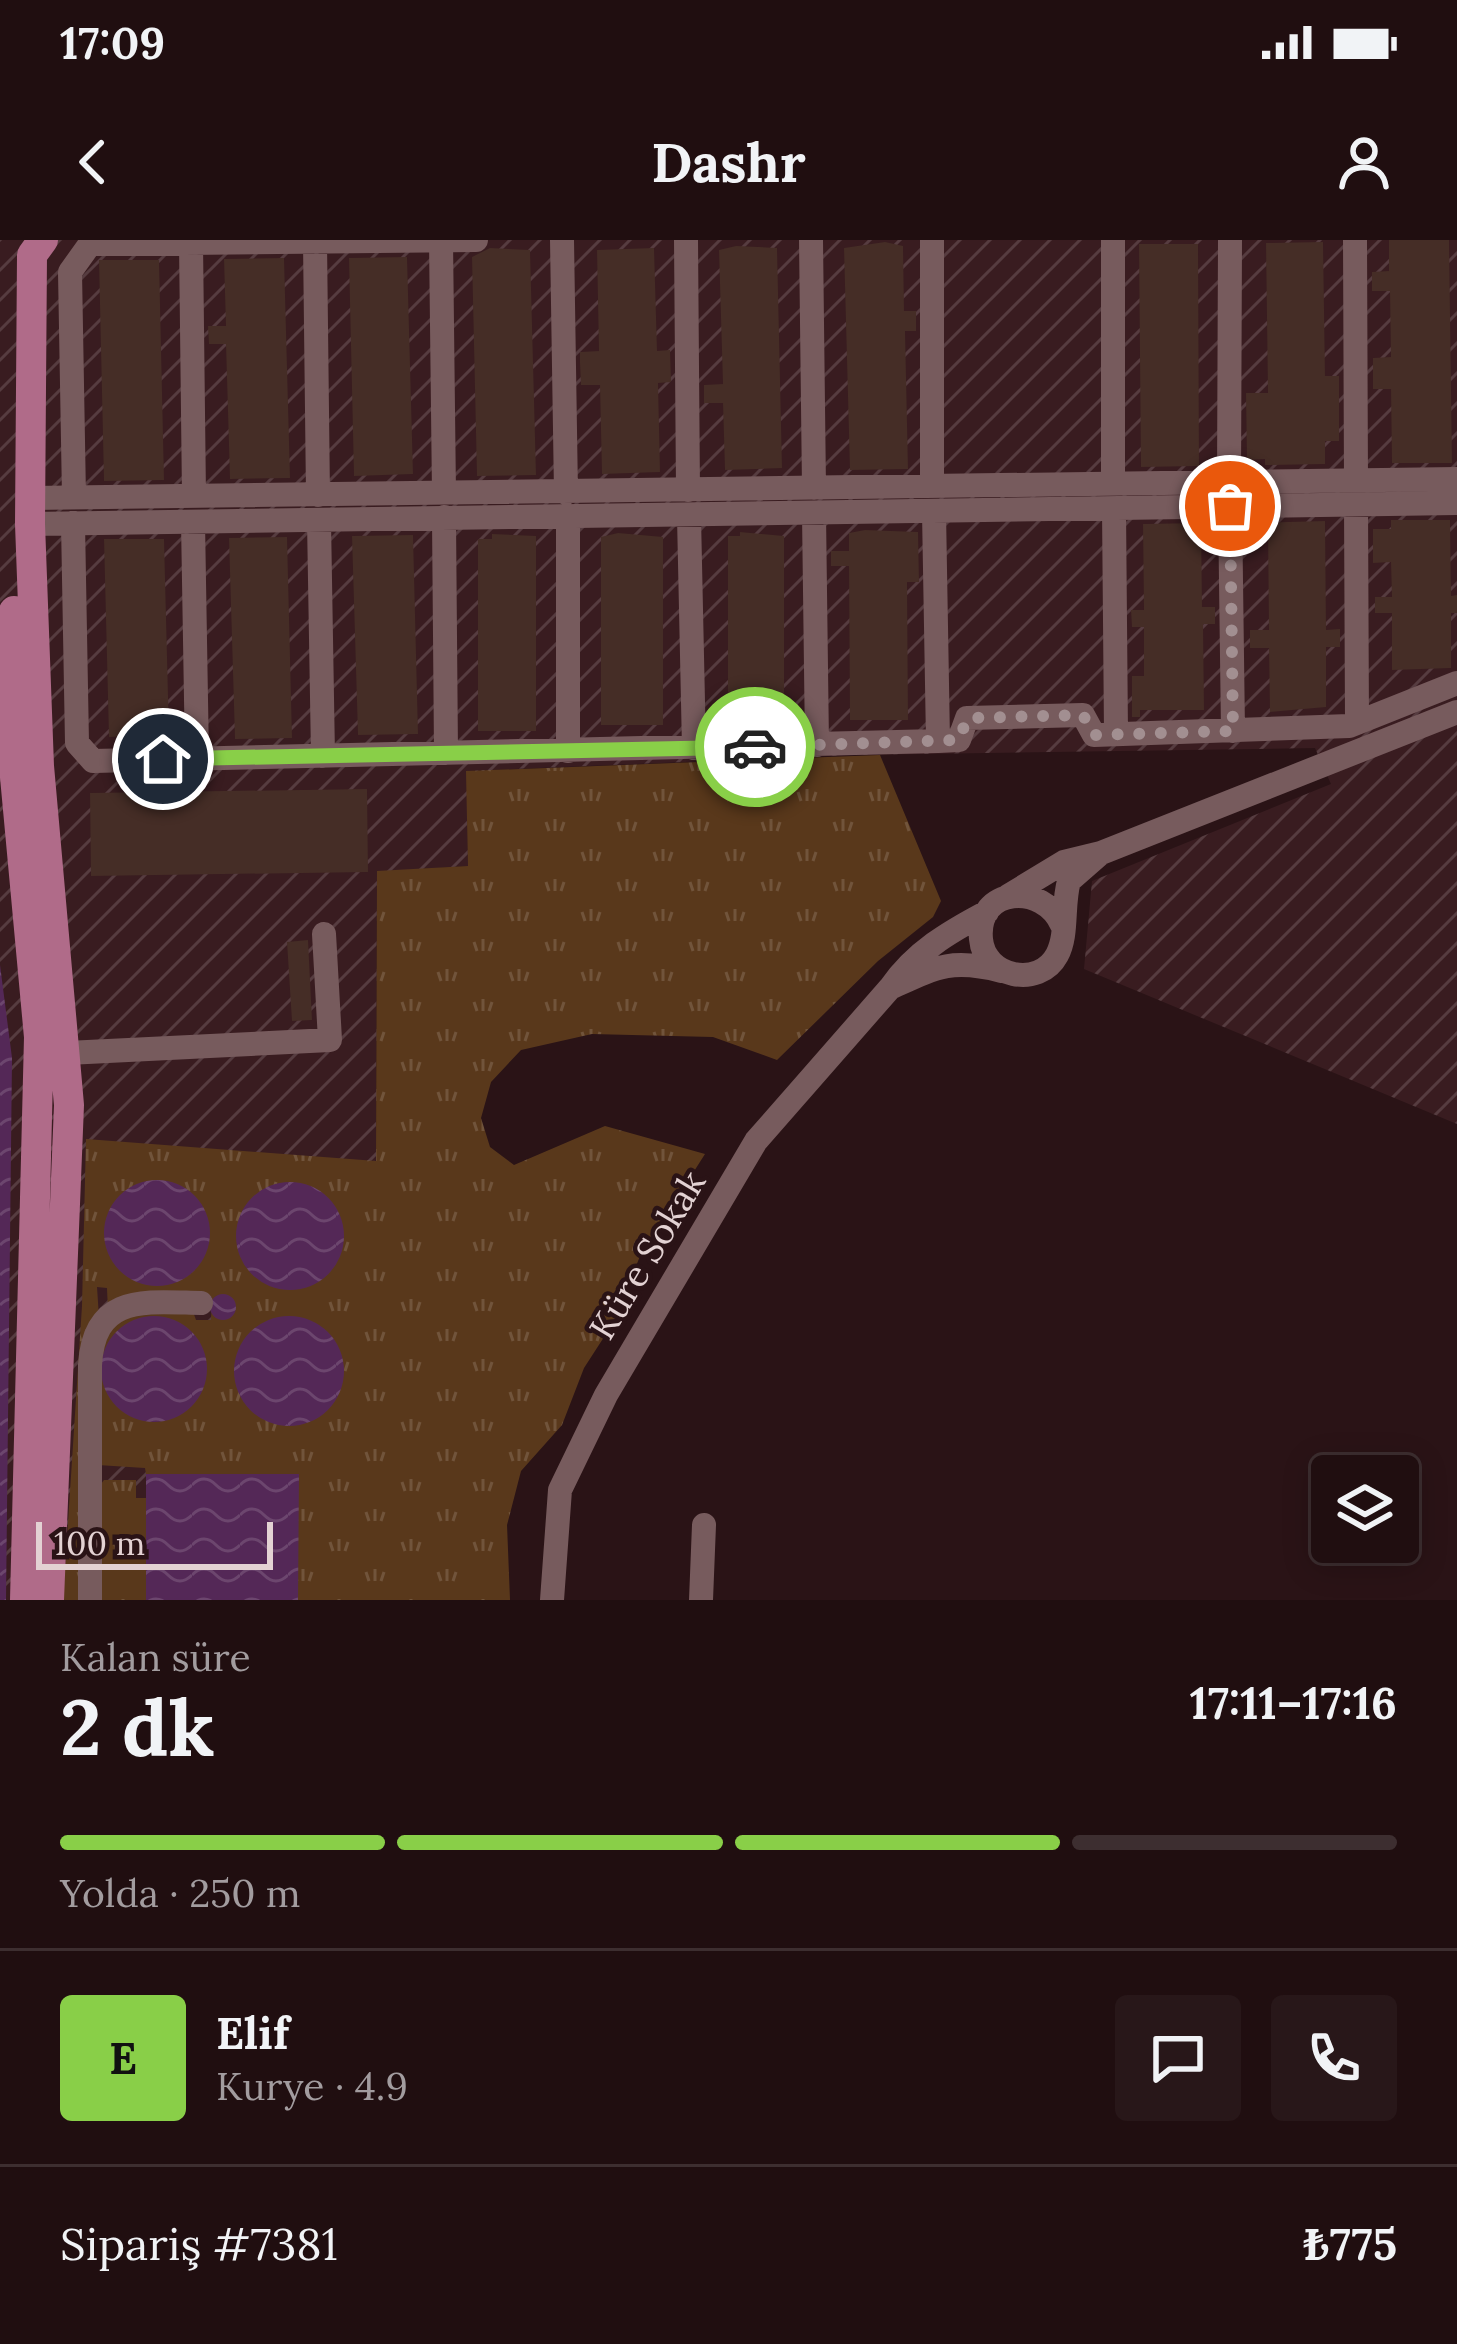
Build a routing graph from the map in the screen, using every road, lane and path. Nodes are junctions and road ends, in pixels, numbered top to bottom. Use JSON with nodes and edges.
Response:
{"nodes":[{"id":1,"x":19,"y":240,"type":"edge"},
{"id":2,"x":43,"y":240,"type":"edge"},
{"id":3,"x":476,"y":240,"type":"edge"},
{"id":4,"x":562,"y":240,"type":"edge"},
{"id":5,"x":686,"y":240,"type":"edge"},
{"id":6,"x":811,"y":240,"type":"edge"},
{"id":7,"x":932,"y":240,"type":"edge"},
{"id":8,"x":1113,"y":240,"type":"edge"},
{"id":9,"x":1230,"y":240,"type":"edge"},
{"id":10,"x":1354,"y":240,"type":"edge"},
{"id":11,"x":441,"y":241,"type":"edge"},
{"id":12,"x":315,"y":242,"type":"edge"},
{"id":13,"x":191,"y":243,"type":"edge"},
{"id":14,"x":1457,"y":479,"type":"edge"},
{"id":15,"x":932,"y":486,"type":"junction"},
{"id":16,"x":814,"y":488,"type":"junction"},
{"id":17,"x":688,"y":490,"type":"junction"},
{"id":18,"x":1356,"y":493,"type":"junction"},
{"id":19,"x":1229,"y":494,"type":"junction"},
{"id":20,"x":1113,"y":496,"type":"junction"},
{"id":21,"x":1457,"y":502,"type":"edge"},
{"id":22,"x":567,"y":506,"type":"junction"},
{"id":23,"x":444,"y":507,"type":"junction"},
{"id":24,"x":319,"y":508,"type":"junction"},
{"id":25,"x":194,"y":509,"type":"junction"},
{"id":26,"x":73,"y":510,"type":"junction"},
{"id":27,"x":31,"y":511,"type":"junction"},
{"id":28,"x":934,"y":512,"type":"junction"},
{"id":29,"x":814,"y":514,"type":"junction"},
{"id":30,"x":689,"y":517,"type":"junction"},
{"id":31,"x":1457,"y":683,"type":"edge"},
{"id":32,"x":1457,"y":712,"type":"edge"},
{"id":33,"x":1357,"y":722,"type":"junction"},
{"id":34,"x":1233,"y":731,"type":"junction"},
{"id":35,"x":1116,"y":734,"type":"junction"},
{"id":36,"x":938,"y":741,"type":"junction"},
{"id":37,"x":817,"y":746,"type":"junction"},
{"id":38,"x":694,"y":748,"type":"junction"},
{"id":39,"x":568,"y":751,"type":"junction"},
{"id":40,"x":446,"y":753,"type":"junction"},
{"id":41,"x":323,"y":756,"type":"junction"},
{"id":42,"x":197,"y":758,"type":"junction"},
{"id":43,"x":1101,"y":853,"type":"junction"},
{"id":44,"x":1008,"y":896,"type":"junction"},
{"id":45,"x":987,"y":912,"type":"junction"},
{"id":46,"x":1062,"y":925,"type":"junction"},
{"id":47,"x":324,"y":934,"type":"dead end"},
{"id":48,"x":1002,"y":970,"type":"junction"},
{"id":49,"x":890,"y":988,"type":"junction"},
{"id":50,"x":68,"y":1053,"type":"junction"},
{"id":51,"x":201,"y":1303,"type":"dead end"},
{"id":52,"x":704,"y":1526,"type":"dead end"},
{"id":53,"x":25,"y":1600,"type":"edge"},
{"id":54,"x":49,"y":1600,"type":"edge"},
{"id":55,"x":90,"y":1600,"type":"edge"},
{"id":56,"x":552,"y":1600,"type":"edge"},
{"id":57,"x":701,"y":1600,"type":"edge"}],
"edges":[{"from":1,"to":53,"type":"main road"},
{"from":2,"to":27,"type":"main road"},
{"from":3,"to":11,"type":"street"},
{"from":4,"to":22,"type":"street"},
{"from":5,"to":17,"type":"street"},
{"from":6,"to":16,"type":"street"},
{"from":7,"to":15,"type":"street"},
{"from":8,"to":20,"type":"street"},
{"from":9,"to":19,"type":"street"},
{"from":10,"to":18,"type":"street"},
{"from":11,"to":12,"type":"street"},
{"from":11,"to":23,"type":"street"},
{"from":12,"to":13,"type":"street"},
{"from":12,"to":24,"type":"street"},
{"from":13,"to":25,"type":"street"},
{"from":13,"to":26,"type":"street"},
{"from":14,"to":18,"type":"street"},
{"from":15,"to":16,"type":"street"},
{"from":15,"to":20,"type":"street"},
{"from":16,"to":17,"type":"street"},
{"from":17,"to":22,"type":"street"},
{"from":18,"to":19,"type":"street"},
{"from":18,"to":21,"type":"street"},
{"from":18,"to":33,"type":"street"},
{"from":19,"to":20,"type":"street"},
{"from":19,"to":34,"type":"street"},
{"from":20,"to":28,"type":"street"},
{"from":20,"to":35,"type":"street"},
{"from":22,"to":23,"type":"street"},
{"from":22,"to":30,"type":"street"},
{"from":22,"to":39,"type":"street"},
{"from":23,"to":24,"type":"street"},
{"from":23,"to":40,"type":"street"},
{"from":24,"to":25,"type":"street"},
{"from":24,"to":41,"type":"street"},
{"from":25,"to":26,"type":"street"},
{"from":25,"to":42,"type":"street"},
{"from":26,"to":27,"type":"street"},
{"from":26,"to":42,"type":"street"},
{"from":27,"to":50,"type":"main road"},
{"from":28,"to":29,"type":"street"},
{"from":28,"to":36,"type":"street"},
{"from":29,"to":30,"type":"street"},
{"from":29,"to":37,"type":"street"},
{"from":30,"to":38,"type":"street"},
{"from":31,"to":33,"type":"street"},
{"from":32,"to":43,"type":"street"},
{"from":33,"to":34,"type":"street"},
{"from":34,"to":35,"type":"street"},
{"from":35,"to":36,"type":"street"},
{"from":36,"to":37,"type":"street"},
{"from":37,"to":38,"type":"street"},
{"from":38,"to":39,"type":"street"},
{"from":39,"to":40,"type":"street"},
{"from":40,"to":41,"type":"street"},
{"from":41,"to":42,"type":"street"},
{"from":43,"to":44,"type":"street"},
{"from":43,"to":46,"type":"street"},
{"from":44,"to":45,"type":"street"},
{"from":44,"to":46,"type":"street"},
{"from":45,"to":48,"type":"street"},
{"from":45,"to":49,"type":"street","name":"Küre Sokak"},
{"from":46,"to":48,"type":"street"},
{"from":47,"to":50,"type":"street"},
{"from":48,"to":49,"type":"street"},
{"from":49,"to":56,"type":"street","name":"Küre Sokak"},
{"from":50,"to":54,"type":"main road"},
{"from":51,"to":55,"type":"street"},
{"from":52,"to":57,"type":"street"}]}
